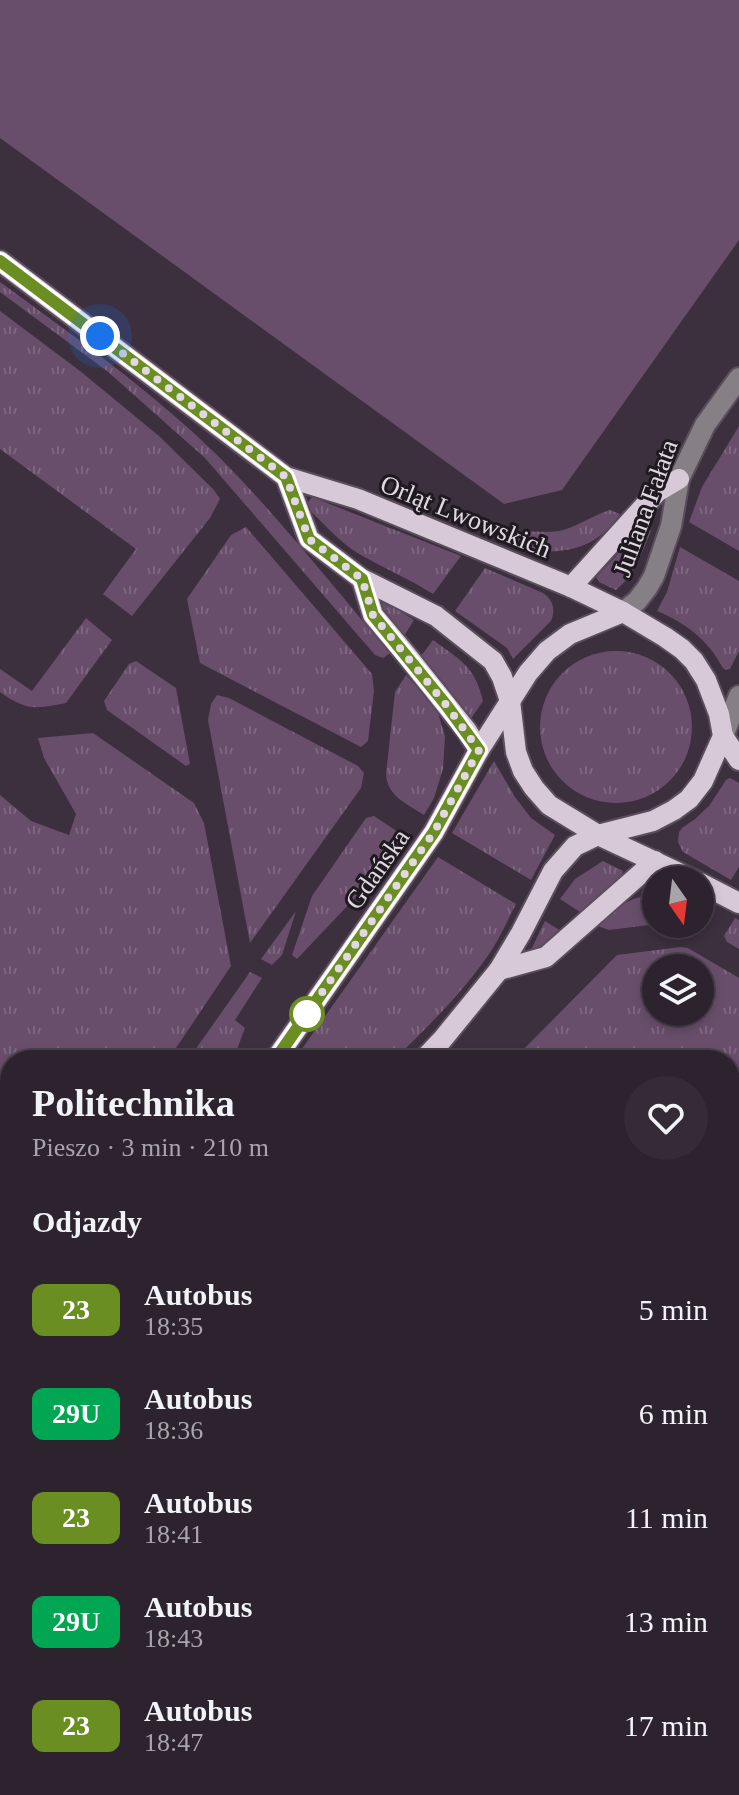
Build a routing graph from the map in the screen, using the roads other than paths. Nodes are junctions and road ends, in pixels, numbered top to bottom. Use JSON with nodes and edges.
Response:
{"nodes":[{"id":1,"x":0,"y":261,"type":"edge"},
{"id":2,"x":739,"y":378,"type":"edge"},
{"id":3,"x":286,"y":477,"type":"junction"},
{"id":4,"x":679,"y":479,"type":"junction"},
{"id":5,"x":362,"y":579,"type":"junction"},
{"id":6,"x":571,"y":587,"type":"junction"},
{"id":7,"x":623,"y":612,"type":"junction"},
{"id":8,"x":739,"y":696,"type":"edge"},
{"id":9,"x":510,"y":701,"type":"junction"},
{"id":10,"x":723,"y":736,"type":"junction"},
{"id":11,"x":479,"y":750,"type":"junction"},
{"id":12,"x":739,"y":760,"type":"edge"},
{"id":13,"x":598,"y":835,"type":"junction"},
{"id":14,"x":655,"y":861,"type":"junction"},
{"id":15,"x":665,"y":866,"type":"edge"},
{"id":16,"x":714,"y":890,"type":"edge"},
{"id":17,"x":739,"y":903,"type":"edge"},
{"id":18,"x":499,"y":970,"type":"junction"},
{"id":19,"x":282,"y":1050,"type":"edge"},
{"id":20,"x":432,"y":1050,"type":"edge"}],
"edges":[{"from":1,"to":3,"type":"main road","name":"Orląt Lwowskich"},
{"from":2,"to":4,"type":"street","name":"Juliana Fałata"},
{"from":3,"to":5,"type":"main road"},
{"from":3,"to":6,"type":"main road","name":"Orląt Lwowskich"},
{"from":4,"to":6,"type":"main road"},
{"from":4,"to":7,"type":"street","name":"Juliana Fałata"},
{"from":5,"to":9,"type":"main road"},
{"from":5,"to":11,"type":"main road"},
{"from":6,"to":7,"type":"main road","name":"Orląt Lwowskich"},
{"from":7,"to":9,"type":"main road"},
{"from":7,"to":10,"type":"main road"},
{"from":8,"to":10,"type":"street"},
{"from":9,"to":11,"type":"main road","name":"Gdańska"},
{"from":9,"to":13,"type":"main road"},
{"from":10,"to":12,"type":"main road"},
{"from":10,"to":13,"type":"main road"},
{"from":11,"to":19,"type":"main road","name":"Gdańska"},
{"from":13,"to":14,"type":"main road"},
{"from":13,"to":18,"type":"main road"},
{"from":14,"to":15,"type":"main road"},
{"from":14,"to":18,"type":"main road"},
{"from":16,"to":17,"type":"main road"},
{"from":18,"to":20,"type":"main road"}]}
